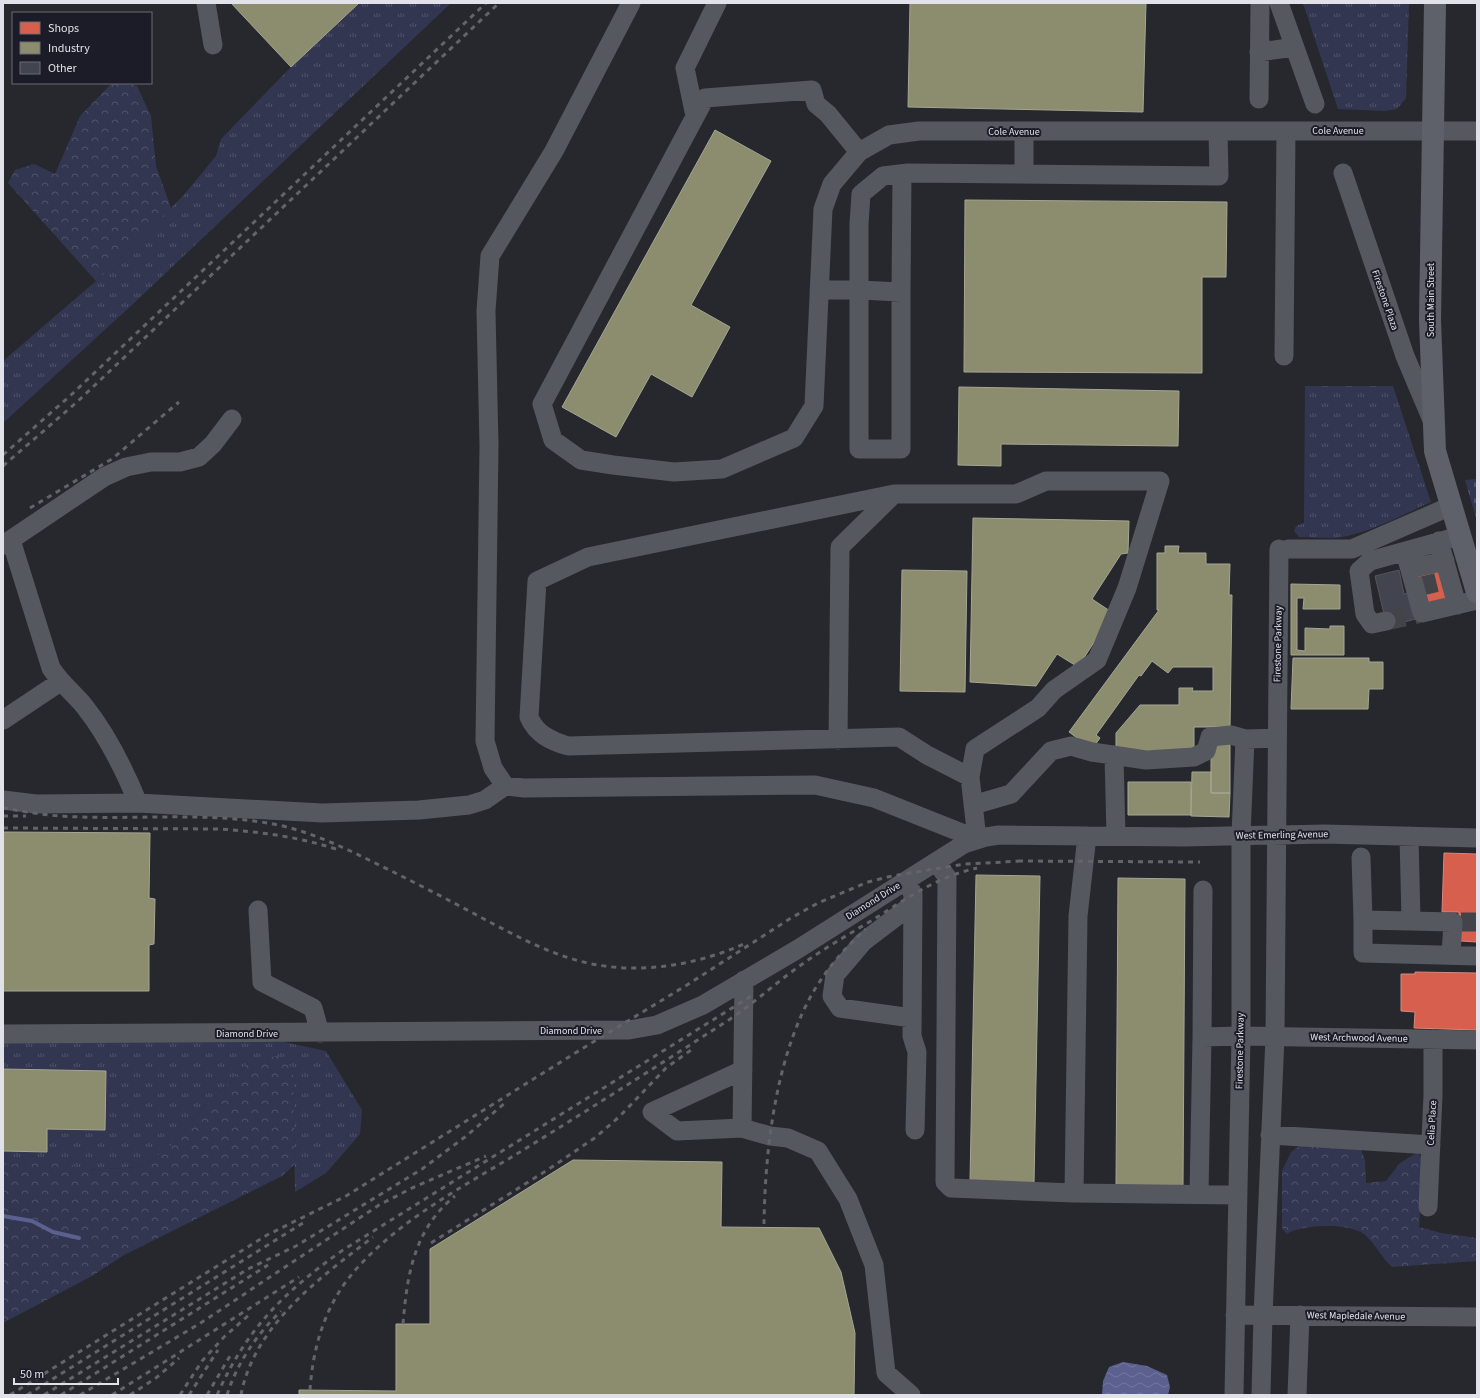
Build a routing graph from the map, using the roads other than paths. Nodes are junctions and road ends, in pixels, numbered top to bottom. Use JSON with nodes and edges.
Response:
{"nodes":[{"id":1,"x":206,"y":3,"type":"edge"},
{"id":2,"x":631,"y":3,"type":"edge"},
{"id":3,"x":717,"y":3,"type":"edge"},
{"id":4,"x":1260,"y":3,"type":"edge"},
{"id":5,"x":1279,"y":3,"type":"edge"},
{"id":6,"x":1435,"y":3,"type":"edge"},
{"id":7,"x":213,"y":44,"type":"dead end"},
{"id":8,"x":1295,"y":47,"type":"junction"},
{"id":9,"x":1259,"y":52,"type":"junction"},
{"id":10,"x":1259,"y":99,"type":"dead end"},
{"id":11,"x":1315,"y":104,"type":"dead end"},
{"id":12,"x":695,"y":116,"type":"junction"},
{"id":13,"x":1218,"y":131,"type":"junction"},
{"id":14,"x":1286,"y":131,"type":"junction"},
{"id":15,"x":1433,"y":131,"type":"junction"},
{"id":16,"x":1477,"y":131,"type":"edge"},
{"id":17,"x":1024,"y":132,"type":"junction"},
{"id":18,"x":859,"y":152,"type":"junction"},
{"id":19,"x":1343,"y":173,"type":"dead end"},
{"id":20,"x":902,"y":174,"type":"junction"},
{"id":21,"x":1024,"y":174,"type":"junction"},
{"id":22,"x":819,"y":290,"type":"junction"},
{"id":23,"x":859,"y":290,"type":"junction"},
{"id":24,"x":902,"y":292,"type":"junction"},
{"id":25,"x":1284,"y":356,"type":"dead end"},
{"id":26,"x":232,"y":419,"type":"dead end"},
{"id":27,"x":1434,"y":424,"type":"junction"},
{"id":28,"x":894,"y":494,"type":"junction"},
{"id":29,"x":1451,"y":506,"type":"junction"},
{"id":30,"x":1460,"y":536,"type":"junction"},
{"id":31,"x":1439,"y":541,"type":"junction"},
{"id":32,"x":7,"y":542,"type":"edge"},
{"id":33,"x":1408,"y":561,"type":"junction"},
{"id":34,"x":1445,"y":561,"type":"junction"},
{"id":35,"x":1477,"y":592,"type":"edge"},
{"id":36,"x":1477,"y":600,"type":"edge"},
{"id":37,"x":1456,"y":605,"type":"junction"},
{"id":38,"x":1386,"y":621,"type":"tunnel mouth"},
{"id":39,"x":60,"y":682,"type":"junction"},
{"id":40,"x":3,"y":720,"type":"edge"},
{"id":41,"x":1277,"y":738,"type":"junction"},
{"id":42,"x":1245,"y":739,"type":"junction"},
{"id":43,"x":838,"y":740,"type":"junction"},
{"id":44,"x":1114,"y":755,"type":"junction"},
{"id":45,"x":970,"y":777,"type":"junction"},
{"id":46,"x":505,"y":786,"type":"junction"},
{"id":47,"x":3,"y":800,"type":"edge"},
{"id":48,"x":138,"y":803,"type":"junction"},
{"id":49,"x":973,"y":805,"type":"junction"},
{"id":50,"x":1276,"y":834,"type":"junction"},
{"id":51,"x":1241,"y":835,"type":"junction"},
{"id":52,"x":1087,"y":836,"type":"junction"},
{"id":53,"x":1116,"y":836,"type":"junction"},
{"id":54,"x":1409,"y":836,"type":"junction"},
{"id":55,"x":1477,"y":838,"type":"edge"},
{"id":56,"x":977,"y":839,"type":"junction"},
{"id":57,"x":1361,"y":857,"type":"dead end"},
{"id":58,"x":936,"y":862,"type":"junction"},
{"id":59,"x":906,"y":881,"type":"junction"},
{"id":60,"x":1203,"y":890,"type":"dead end"},
{"id":61,"x":913,"y":904,"type":"junction"},
{"id":62,"x":258,"y":910,"type":"dead end"},
{"id":63,"x":1363,"y":920,"type":"junction"},
{"id":64,"x":1411,"y":921,"type":"junction"},
{"id":65,"x":1452,"y":955,"type":"junction"},
{"id":66,"x":1477,"y":956,"type":"edge"},
{"id":67,"x":744,"y":980,"type":"junction"},
{"id":68,"x":912,"y":1018,"type":"junction"},
{"id":69,"x":320,"y":1033,"type":"junction"},
{"id":70,"x":3,"y":1034,"type":"edge"},
{"id":71,"x":1241,"y":1036,"type":"junction"},
{"id":72,"x":1202,"y":1037,"type":"junction"},
{"id":73,"x":1275,"y":1037,"type":"junction"},
{"id":74,"x":1433,"y":1039,"type":"junction"},
{"id":75,"x":1477,"y":1040,"type":"edge"},
{"id":76,"x":743,"y":1070,"type":"junction"},
{"id":77,"x":742,"y":1128,"type":"junction"},
{"id":78,"x":915,"y":1130,"type":"dead end"},
{"id":79,"x":1270,"y":1135,"type":"junction"},
{"id":80,"x":1431,"y":1144,"type":"junction"},
{"id":81,"x":1074,"y":1193,"type":"junction"},
{"id":82,"x":1199,"y":1194,"type":"junction"},
{"id":83,"x":1237,"y":1195,"type":"junction"},
{"id":84,"x":1428,"y":1207,"type":"dead end"},
{"id":85,"x":1235,"y":1315,"type":"junction"},
{"id":86,"x":1263,"y":1315,"type":"junction"},
{"id":87,"x":1300,"y":1315,"type":"junction"},
{"id":88,"x":1477,"y":1317,"type":"edge"},
{"id":89,"x":911,"y":1395,"type":"edge"},
{"id":90,"x":1234,"y":1395,"type":"edge"},
{"id":91,"x":1261,"y":1395,"type":"edge"},
{"id":92,"x":1297,"y":1395,"type":"edge"}],
"edges":[{"from":1,"to":7,"type":"street"},
{"from":2,"to":46,"type":"street"},
{"from":3,"to":12,"type":"street"},
{"from":4,"to":9,"type":"street"},
{"from":5,"to":8,"type":"street"},
{"from":6,"to":15,"type":"main road","name":"South Main Street"},
{"from":8,"to":9,"type":"street"},
{"from":8,"to":11,"type":"street"},
{"from":9,"to":10,"type":"street"},
{"from":12,"to":18,"type":"street"},
{"from":12,"to":22,"type":"street","name":"Cole Avenue"},
{"from":13,"to":14,"type":"street","name":"Cole Avenue"},
{"from":13,"to":17,"type":"street","name":"Cole Avenue"},
{"from":13,"to":21,"type":"street"},
{"from":14,"to":15,"type":"street","name":"Cole Avenue"},
{"from":14,"to":25,"type":"street"},
{"from":15,"to":16,"type":"street","name":"Cole Avenue"},
{"from":15,"to":27,"type":"main road","name":"South Main Street"},
{"from":17,"to":18,"type":"street","name":"Cole Avenue"},
{"from":17,"to":21,"type":"street"},
{"from":18,"to":22,"type":"street","name":"Cole Avenue"},
{"from":19,"to":27,"type":"street","name":"Firestone Plaza"},
{"from":20,"to":21,"type":"street"},
{"from":20,"to":23,"type":"street"},
{"from":20,"to":24,"type":"street"},
{"from":22,"to":23,"type":"street"},
{"from":23,"to":24,"type":"street"},
{"from":23,"to":24,"type":"street"},
{"from":26,"to":32,"type":"street"},
{"from":27,"to":29,"type":"main road","name":"South Main Street"},
{"from":28,"to":43,"type":"street"},
{"from":28,"to":43,"type":"street"},
{"from":28,"to":45,"type":"street"},
{"from":29,"to":30,"type":"main road","name":"South Main Street"},
{"from":29,"to":41,"type":"street","name":"Firestone Parkway"},
{"from":30,"to":31,"type":"street"},
{"from":30,"to":35,"type":"main road","name":"South Main Street"},
{"from":31,"to":33,"type":"street"},
{"from":31,"to":34,"type":"street"},
{"from":32,"to":39,"type":"street"},
{"from":33,"to":34,"type":"street"},
{"from":33,"to":37,"type":"street"},
{"from":33,"to":38,"type":"street"},
{"from":34,"to":37,"type":"street"},
{"from":36,"to":37,"type":"street"},
{"from":39,"to":40,"type":"street"},
{"from":39,"to":48,"type":"street"},
{"from":41,"to":42,"type":"street"},
{"from":41,"to":50,"type":"street","name":"Firestone Parkway"},
{"from":42,"to":44,"type":"street"},
{"from":42,"to":51,"type":"street","name":"Firestone Parkway"},
{"from":43,"to":45,"type":"street"},
{"from":44,"to":49,"type":"street"},
{"from":44,"to":53,"type":"street"},
{"from":45,"to":49,"type":"street"},
{"from":46,"to":48,"type":"street"},
{"from":46,"to":56,"type":"street"},
{"from":47,"to":48,"type":"street"},
{"from":49,"to":56,"type":"street"},
{"from":50,"to":51,"type":"street","name":"West Emerling Avenue"},
{"from":50,"to":54,"type":"street","name":"West Emerling Avenue"},
{"from":50,"to":73,"type":"street","name":"Firestone Parkway"},
{"from":51,"to":53,"type":"street","name":"West Emerling Avenue"},
{"from":51,"to":71,"type":"street","name":"Firestone Parkway"},
{"from":52,"to":53,"type":"street","name":"West Emerling Avenue"},
{"from":52,"to":56,"type":"street","name":"Diamond Drive"},
{"from":52,"to":81,"type":"street"},
{"from":54,"to":55,"type":"street","name":"West Emerling Avenue"},
{"from":54,"to":64,"type":"street"},
{"from":56,"to":58,"type":"street","name":"Diamond Drive"},
{"from":57,"to":63,"type":"street"},
{"from":58,"to":59,"type":"street","name":"Diamond Drive"},
{"from":58,"to":81,"type":"street"},
{"from":59,"to":61,"type":"street"},
{"from":59,"to":67,"type":"street","name":"Diamond Drive"},
{"from":60,"to":72,"type":"street"},
{"from":61,"to":68,"type":"street"},
{"from":61,"to":68,"type":"street"},
{"from":62,"to":69,"type":"street"},
{"from":63,"to":64,"type":"street"},
{"from":63,"to":65,"type":"street"},
{"from":64,"to":65,"type":"street"},
{"from":65,"to":66,"type":"street"},
{"from":67,"to":69,"type":"street","name":"Diamond Drive"},
{"from":67,"to":76,"type":"street"},
{"from":68,"to":78,"type":"street"},
{"from":69,"to":70,"type":"street","name":"Diamond Drive"},
{"from":71,"to":72,"type":"street","name":"West Archwood Avenue"},
{"from":71,"to":73,"type":"street","name":"West Archwood Avenue"},
{"from":71,"to":83,"type":"street","name":"Firestone Parkway"},
{"from":72,"to":82,"type":"street"},
{"from":73,"to":74,"type":"street","name":"West Archwood Avenue"},
{"from":73,"to":79,"type":"street","name":"Firestone Parkway"},
{"from":74,"to":75,"type":"street","name":"West Archwood Avenue"},
{"from":74,"to":80,"type":"street","name":"Celia Place"},
{"from":76,"to":77,"type":"street"},
{"from":76,"to":77,"type":"street"},
{"from":77,"to":89,"type":"street"},
{"from":79,"to":80,"type":"street"},
{"from":79,"to":86,"type":"street","name":"Firestone Parkway"},
{"from":80,"to":84,"type":"street","name":"Celia Place"},
{"from":81,"to":82,"type":"street"},
{"from":82,"to":83,"type":"street"},
{"from":83,"to":85,"type":"street","name":"Firestone Parkway"},
{"from":85,"to":86,"type":"street","name":"West Mapledale Avenue"},
{"from":85,"to":90,"type":"street","name":"Firestone Parkway"},
{"from":86,"to":87,"type":"street","name":"West Mapledale Avenue"},
{"from":86,"to":91,"type":"street","name":"Firestone Parkway"},
{"from":87,"to":88,"type":"street","name":"West Mapledale Avenue"},
{"from":87,"to":92,"type":"street"}]}
